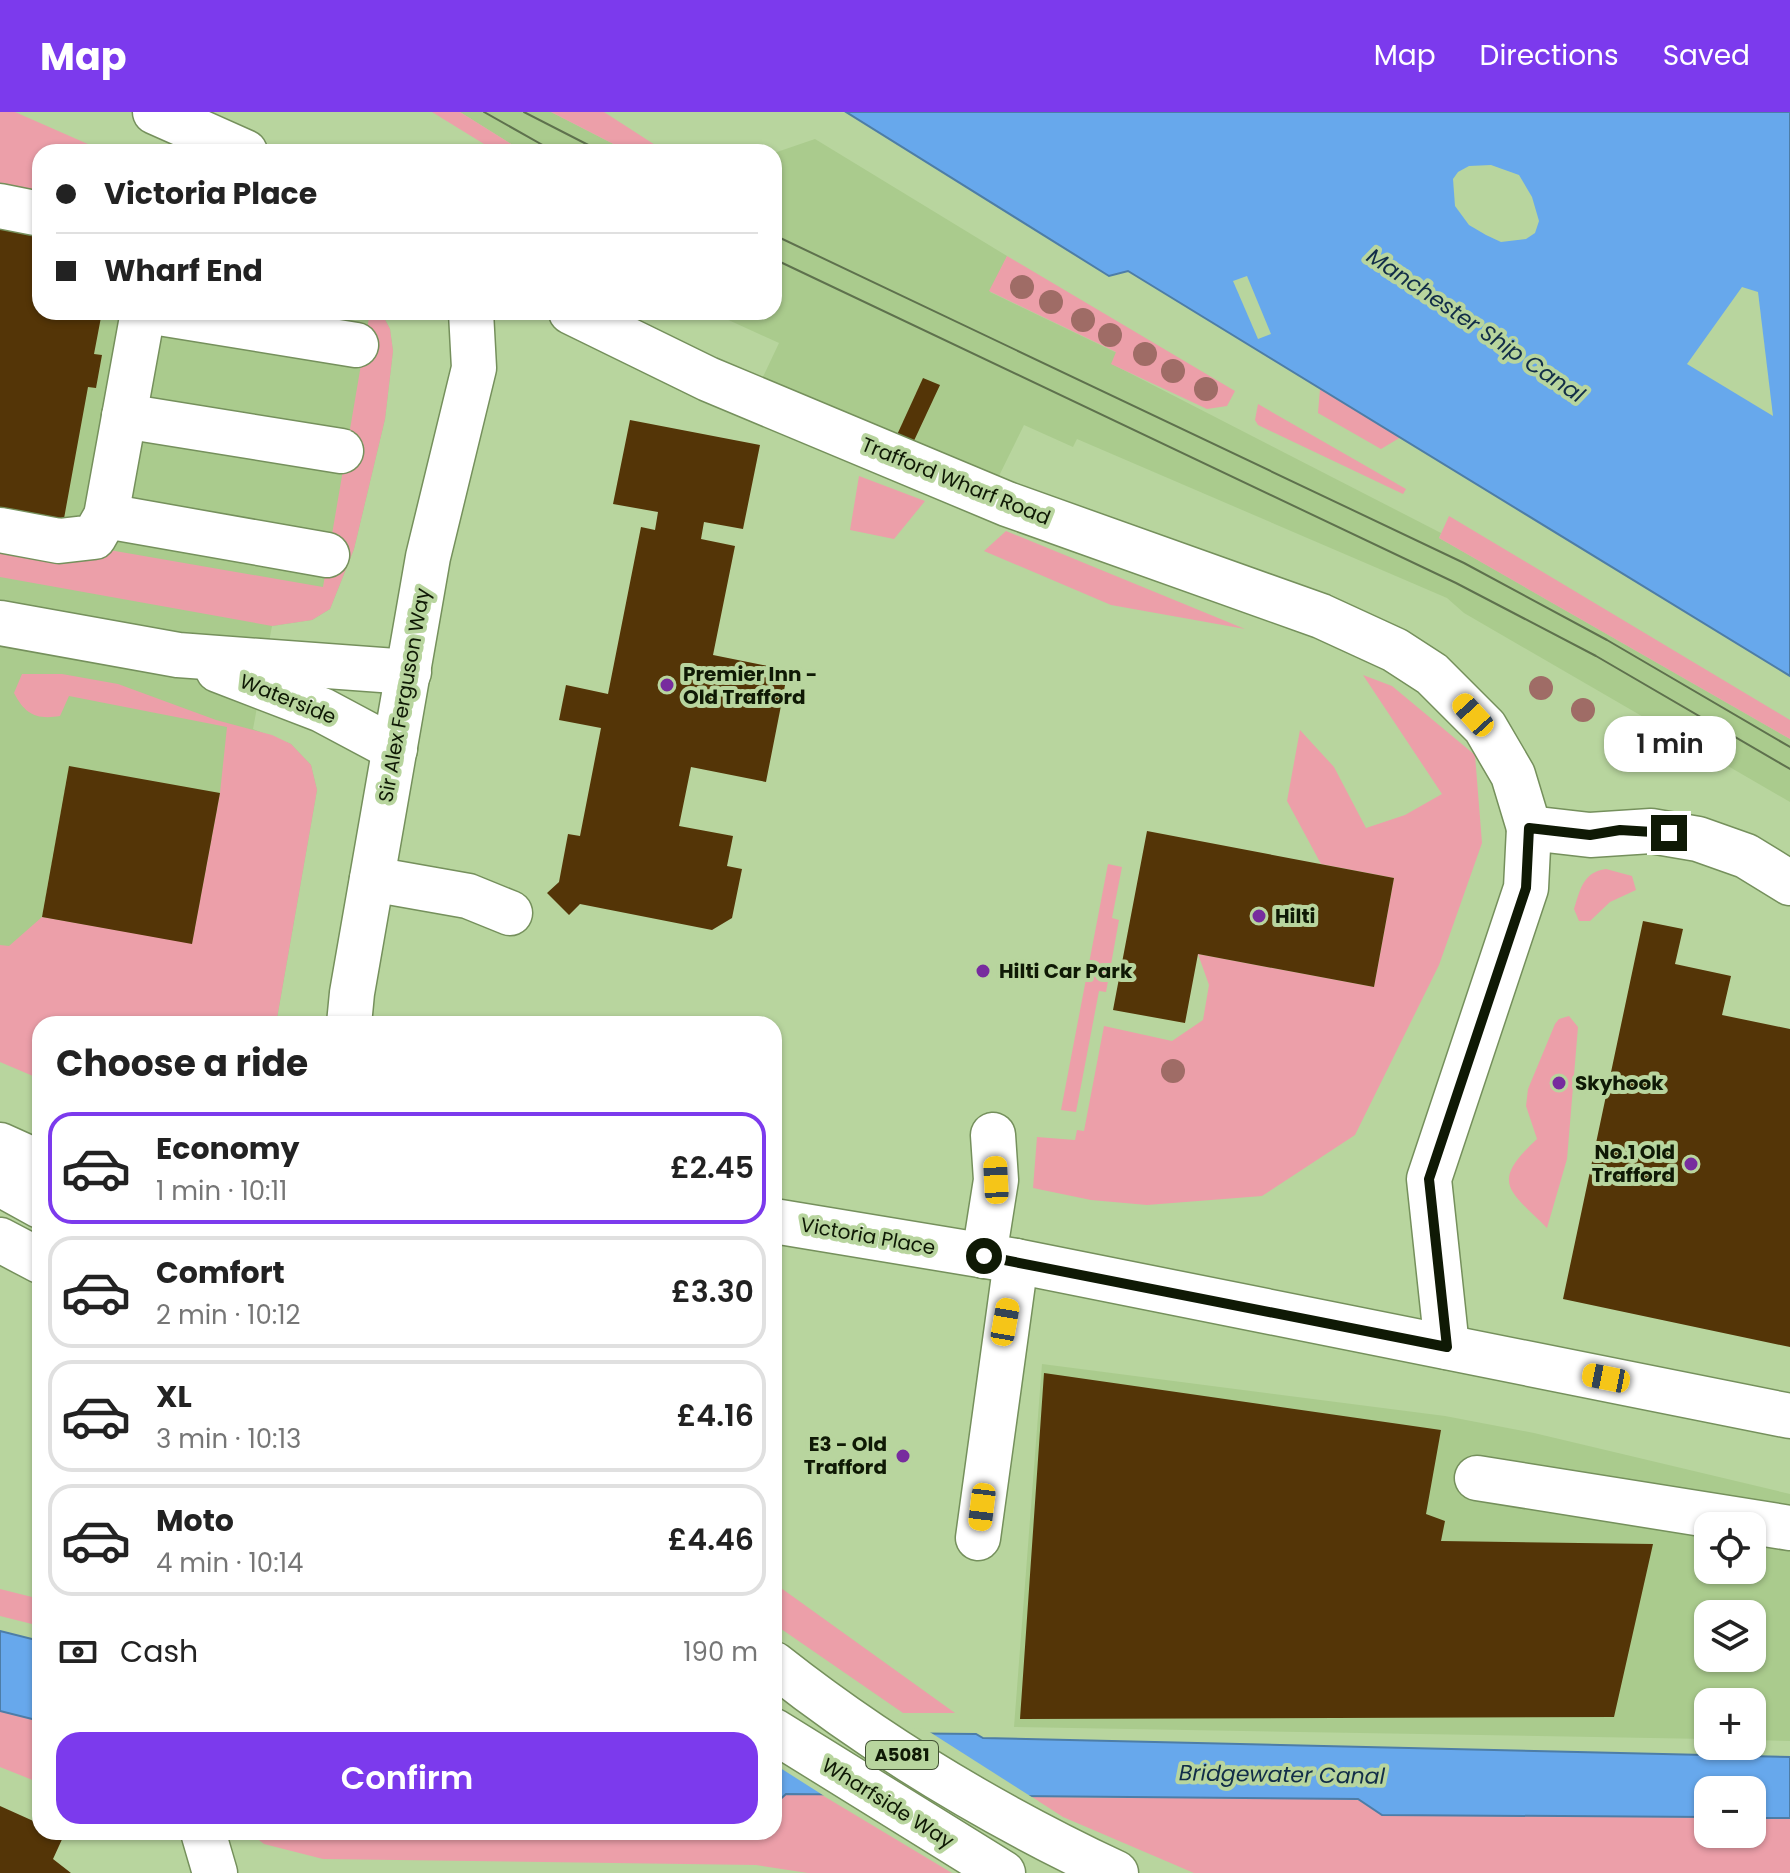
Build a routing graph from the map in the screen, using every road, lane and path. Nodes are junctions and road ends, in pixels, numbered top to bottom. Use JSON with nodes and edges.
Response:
{"nodes":[{"id":1,"x":155,"y":112,"type":"edge"},
{"id":2,"x":227,"y":144,"type":"edge"},
{"id":3,"x":0,"y":206,"type":"edge"},
{"id":4,"x":32,"y":212,"type":"edge"},
{"id":5,"x":142,"y":320,"type":"edge"},
{"id":6,"x":202,"y":320,"type":"edge"},
{"id":7,"x":471,"y":320,"type":"edge"},
{"id":8,"x":587,"y":320,"type":"edge"},
{"id":9,"x":356,"y":345,"type":"dead end"},
{"id":10,"x":124,"y":416,"type":"junction"},
{"id":11,"x":341,"y":451,"type":"dead end"},
{"id":12,"x":106,"y":516,"type":"junction"},
{"id":13,"x":0,"y":530,"type":"edge"},
{"id":14,"x":327,"y":555,"type":"dead end"},
{"id":15,"x":0,"y":623,"type":"edge"},
{"id":16,"x":178,"y":655,"type":"junction"},
{"id":17,"x":409,"y":672,"type":"junction"},
{"id":18,"x":395,"y":749,"type":"junction"},
{"id":19,"x":1529,"y":828,"type":"junction"},
{"id":20,"x":372,"y":879,"type":"junction"},
{"id":21,"x":1790,"y":883,"type":"edge"},
{"id":22,"x":510,"y":913,"type":"dead end"},
{"id":23,"x":350,"y":1016,"type":"edge"},
{"id":24,"x":993,"y":1135,"type":"dead end"},
{"id":25,"x":0,"y":1145,"type":"edge"},
{"id":26,"x":32,"y":1159,"type":"edge"},
{"id":27,"x":0,"y":1184,"type":"edge"},
{"id":28,"x":32,"y":1202,"type":"edge"},
{"id":29,"x":782,"y":1222,"type":"edge"},
{"id":30,"x":0,"y":1240,"type":"edge"},
{"id":31,"x":32,"y":1257,"type":"edge"},
{"id":32,"x":1000,"y":1258,"type":"junction"},
{"id":33,"x":1447,"y":1347,"type":"junction"},
{"id":34,"x":1790,"y":1416,"type":"edge"},
{"id":35,"x":1477,"y":1478,"type":"dead end"},
{"id":36,"x":1790,"y":1528,"type":"edge"},
{"id":37,"x":978,"y":1538,"type":"dead end"},
{"id":38,"x":782,"y":1670,"type":"edge"},
{"id":39,"x":782,"y":1736,"type":"edge"},
{"id":40,"x":205,"y":1840,"type":"edge"},
{"id":41,"x":1000,"y":1871,"type":"edge"},
{"id":42,"x":215,"y":1873,"type":"edge"},
{"id":43,"x":1116,"y":1873,"type":"edge"}],
"edges":[{"from":1,"to":2,"type":"main road"},
{"from":3,"to":4,"type":"main road"},
{"from":5,"to":10,"type":"main road"},
{"from":6,"to":9,"type":"main road"},
{"from":7,"to":17,"type":"main road","name":"Sir Alex Ferguson Way"},
{"from":8,"to":19,"type":"main road","name":"Trafford Wharf Road"},
{"from":10,"to":11,"type":"main road"},
{"from":10,"to":12,"type":"main road"},
{"from":12,"to":13,"type":"main road"},
{"from":12,"to":14,"type":"main road"},
{"from":15,"to":16,"type":"main road","name":"Waterside"},
{"from":16,"to":17,"type":"main road","name":"Waterside"},
{"from":16,"to":18,"type":"main road","name":"Waterside"},
{"from":17,"to":18,"type":"main road","name":"Sir Alex Ferguson Way"},
{"from":18,"to":20,"type":"main road","name":"Sir Alex Ferguson Way"},
{"from":19,"to":21,"type":"main road"},
{"from":19,"to":33,"type":"main road","name":"Trafford Wharf Road"},
{"from":20,"to":22,"type":"main road"},
{"from":20,"to":23,"type":"main road","name":"Sir Alex Ferguson Way"},
{"from":24,"to":32,"type":"main road"},
{"from":25,"to":26,"type":"main road"},
{"from":27,"to":28,"type":"main road"},
{"from":29,"to":32,"type":"main road","name":"Victoria Place"},
{"from":30,"to":31,"type":"main road"},
{"from":32,"to":33,"type":"main road","name":"Victoria Place"},
{"from":32,"to":37,"type":"main road"},
{"from":33,"to":34,"type":"main road","name":"Victoria Place"},
{"from":35,"to":36,"type":"main road"},
{"from":38,"to":43,"type":"main road","number":"A5081"},
{"from":39,"to":41,"type":"main road","name":"Wharfside Way","number":"A5081"},
{"from":40,"to":42,"type":"main road"}]}
